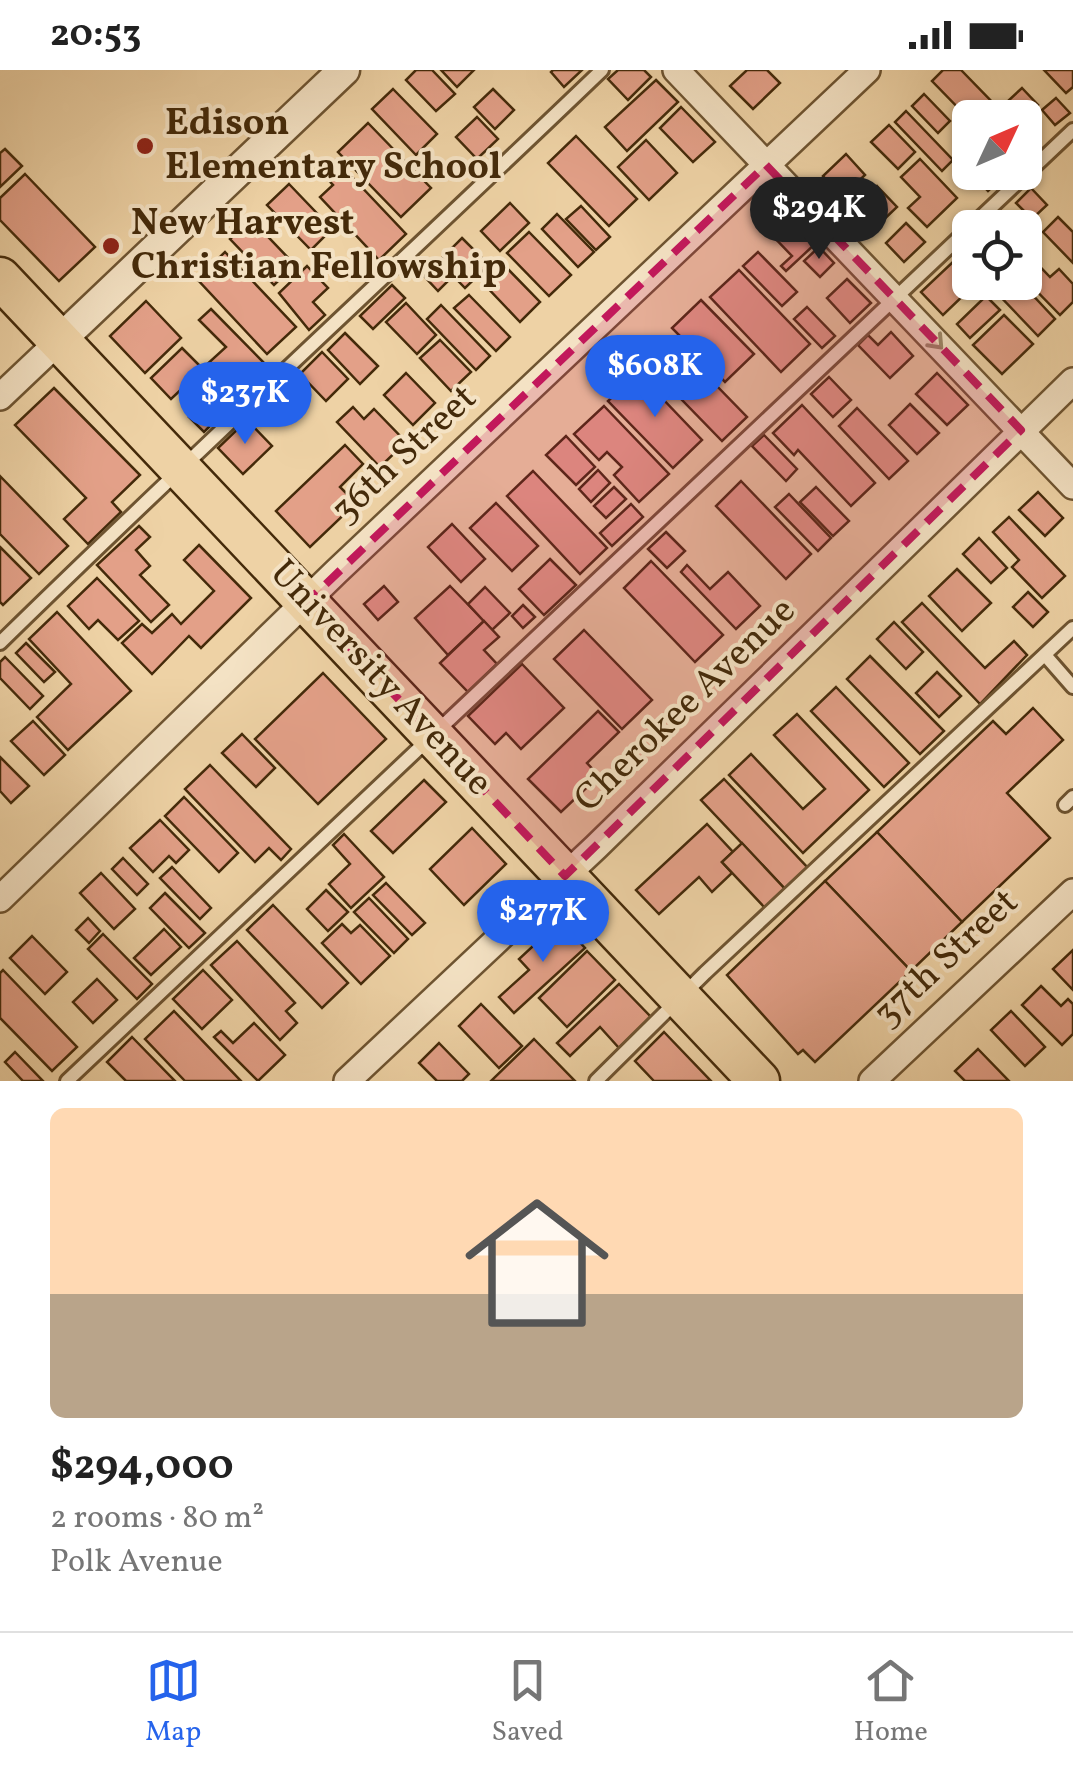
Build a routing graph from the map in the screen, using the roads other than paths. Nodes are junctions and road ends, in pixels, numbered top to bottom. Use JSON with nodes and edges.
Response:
{"nodes":[{"id":1,"x":344,"y":70,"type":"edge"},
{"id":2,"x":602,"y":70,"type":"edge"},
{"id":3,"x":676,"y":70,"type":"edge"},
{"id":4,"x":867,"y":70,"type":"edge"},
{"id":5,"x":1073,"y":130,"type":"edge"},
{"id":6,"x":766,"y":165,"type":"junction"},
{"id":7,"x":0,"y":278,"type":"edge"},
{"id":8,"x":895,"y":298,"type":"junction"},
{"id":9,"x":60,"y":340,"type":"junction"},
{"id":10,"x":1073,"y":381,"type":"edge"},
{"id":11,"x":0,"y":397,"type":"edge"},
{"id":12,"x":1021,"y":430,"type":"junction"},
{"id":13,"x":180,"y":468,"type":"junction"},
{"id":14,"x":1073,"y":486,"type":"edge"},
{"id":15,"x":307,"y":602,"type":"junction"},
{"id":16,"x":1073,"y":628,"type":"edge"},
{"id":17,"x":0,"y":643,"type":"edge"},
{"id":18,"x":1045,"y":654,"type":"junction"},
{"id":19,"x":1073,"y":687,"type":"edge"},
{"id":20,"x":432,"y":736,"type":"junction"},
{"id":21,"x":566,"y":876,"type":"junction"},
{"id":22,"x":1073,"y":892,"type":"edge"},
{"id":23,"x":0,"y":899,"type":"edge"},
{"id":24,"x":680,"y":998,"type":"junction"},
{"id":25,"x":885,"y":1076,"type":"edge"},
{"id":26,"x":66,"y":1081,"type":"edge"},
{"id":27,"x":347,"y":1081,"type":"edge"},
{"id":28,"x":596,"y":1081,"type":"edge"},
{"id":29,"x":759,"y":1081,"type":"edge"}],
"edges":[{"from":1,"to":9,"type":"street"},
{"from":2,"to":13,"type":"lane"},
{"from":3,"to":6,"type":"street"},
{"from":4,"to":6,"type":"street","name":"36th Street"},
{"from":5,"to":8,"type":"lane"},
{"from":6,"to":8,"type":"street"},
{"from":6,"to":15,"type":"street","name":"36th Street"},
{"from":7,"to":9,"type":"main road","name":"University Avenue"},
{"from":8,"to":12,"type":"street","one_way":true},
{"from":8,"to":20,"type":"lane"},
{"from":9,"to":11,"type":"street"},
{"from":9,"to":13,"type":"main road","name":"University Avenue"},
{"from":10,"to":12,"type":"street","name":"Cherokee Avenue"},
{"from":12,"to":14,"type":"street"},
{"from":12,"to":21,"type":"street","name":"Cherokee Avenue"},
{"from":13,"to":15,"type":"main road","name":"University Avenue"},
{"from":13,"to":17,"type":"lane"},
{"from":15,"to":20,"type":"main road","name":"University Avenue"},
{"from":15,"to":23,"type":"street","name":"36th Street"},
{"from":16,"to":18,"type":"lane"},
{"from":18,"to":19,"type":"lane"},
{"from":18,"to":24,"type":"lane"},
{"from":20,"to":21,"type":"main road","name":"University Avenue"},
{"from":20,"to":26,"type":"lane"},
{"from":21,"to":24,"type":"main road","name":"University Avenue"},
{"from":21,"to":27,"type":"street","name":"Cherokee Avenue"},
{"from":22,"to":25,"type":"street","name":"37th Street"},
{"from":24,"to":28,"type":"lane"},
{"from":24,"to":29,"type":"main road","name":"University Avenue"}]}
